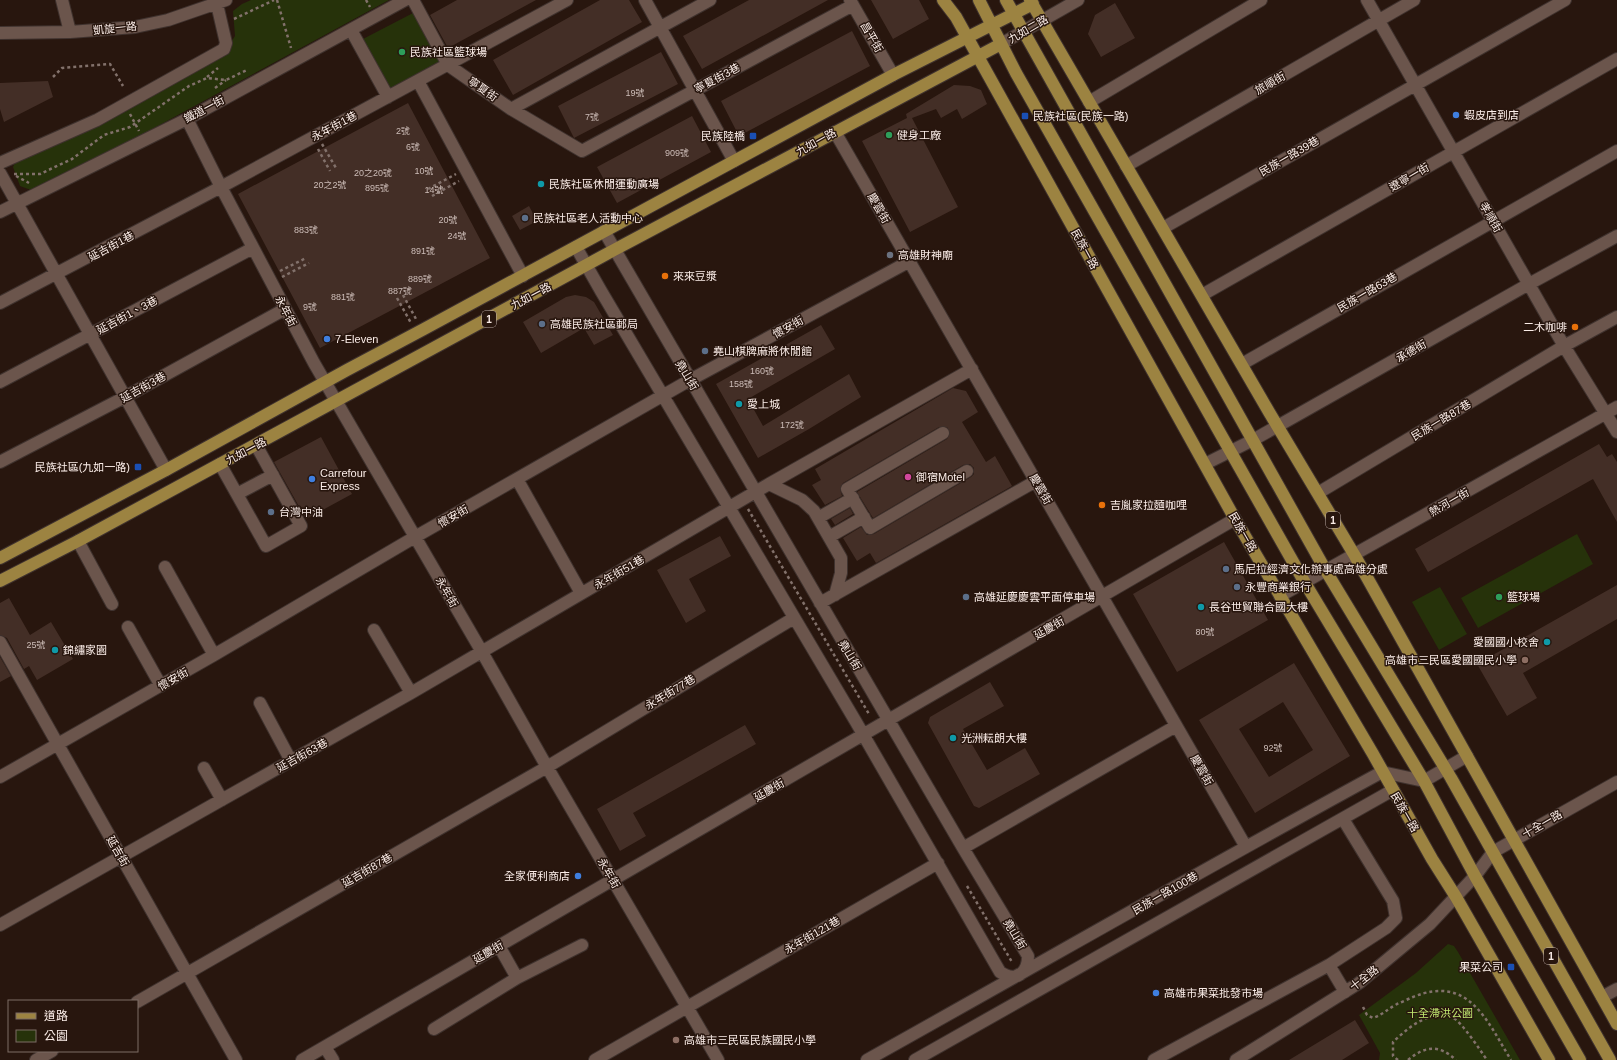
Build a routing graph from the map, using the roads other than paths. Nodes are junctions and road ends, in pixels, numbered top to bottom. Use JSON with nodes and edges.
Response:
{"nodes":[{"id":1,"x":62,"y":0,"type":"edge"},
{"id":2,"x":405,"y":0,"type":"edge"},
{"id":3,"x":413,"y":0,"type":"edge"},
{"id":4,"x":567,"y":0,"type":"edge"},
{"id":5,"x":645,"y":0,"type":"edge"},
{"id":6,"x":710,"y":0,"type":"edge"},
{"id":7,"x":943,"y":0,"type":"edge"},
{"id":8,"x":971,"y":0,"type":"edge"},
{"id":9,"x":979,"y":0,"type":"edge"},
{"id":10,"x":1006,"y":0,"type":"edge"},
{"id":11,"x":1078,"y":0,"type":"edge"},
{"id":12,"x":1261,"y":0,"type":"edge"},
{"id":13,"x":1367,"y":0,"type":"edge"},
{"id":14,"x":1414,"y":0,"type":"edge"},
{"id":15,"x":1565,"y":0,"type":"edge"},
{"id":16,"x":219,"y":1,"type":"edge"},
{"id":17,"x":1034,"y":1,"type":"edge"},
{"id":18,"x":851,"y":2,"type":"edge"},
{"id":19,"x":1015,"y":14,"type":"junction"},
{"id":20,"x":1042,"y":20,"type":"junction"},
{"id":21,"x":1378,"y":20,"type":"junction"},
{"id":22,"x":991,"y":26,"type":"junction"},
{"id":23,"x":660,"y":27,"type":"junction"},
{"id":24,"x":351,"y":30,"type":"junction"},
{"id":25,"x":1024,"y":31,"type":"junction"},
{"id":26,"x":70,"y":32,"type":"junction"},
{"id":27,"x":0,"y":33,"type":"edge"},
{"id":28,"x":967,"y":37,"type":"junction"},
{"id":29,"x":1000,"y":44,"type":"junction"},
{"id":30,"x":977,"y":58,"type":"junction"},
{"id":31,"x":1617,"y":59,"type":"edge"},
{"id":32,"x":448,"y":65,"type":"junction"},
{"id":33,"x":893,"y":75,"type":"junction"},
{"id":34,"x":418,"y":81,"type":"junction"},
{"id":35,"x":1415,"y":84,"type":"junction"},
{"id":36,"x":695,"y":90,"type":"junction"},
{"id":37,"x":388,"y":97,"type":"junction"},
{"id":38,"x":1089,"y":102,"type":"junction"},
{"id":39,"x":511,"y":109,"type":"junction"},
{"id":40,"x":187,"y":119,"type":"junction"},
{"id":41,"x":835,"y":132,"type":"junction"},
{"id":42,"x":582,"y":151,"type":"joint"},
{"id":43,"x":1617,"y":151,"type":"edge"},
{"id":44,"x":1454,"y":152,"type":"junction"},
{"id":45,"x":734,"y":161,"type":"junction"},
{"id":46,"x":0,"y":163,"type":"edge"},
{"id":47,"x":1126,"y":166,"type":"junction"},
{"id":48,"x":0,"y":173,"type":"edge"},
{"id":49,"x":221,"y":187,"type":"junction"},
{"id":50,"x":17,"y":205,"type":"junction"},
{"id":51,"x":0,"y":212,"type":"edge"},
{"id":52,"x":1493,"y":221,"type":"junction"},
{"id":53,"x":1163,"y":228,"type":"junction"},
{"id":54,"x":604,"y":231,"type":"junction"},
{"id":55,"x":1617,"y":236,"type":"edge"},
{"id":56,"x":576,"y":247,"type":"junction"},
{"id":57,"x":253,"y":248,"type":"junction"},
{"id":58,"x":614,"y":250,"type":"junction"},
{"id":59,"x":910,"y":261,"type":"junction"},
{"id":60,"x":587,"y":265,"type":"junction"},
{"id":61,"x":56,"y":275,"type":"junction"},
{"id":62,"x":523,"y":276,"type":"junction"},
{"id":63,"x":1529,"y":284,"type":"junction"},
{"id":64,"x":1202,"y":295,"type":"junction"},
{"id":65,"x":0,"y":303,"type":"edge"},
{"id":66,"x":285,"y":309,"type":"junction"},
{"id":67,"x":1617,"y":317,"type":"edge"},
{"id":68,"x":90,"y":335,"type":"junction"},
{"id":69,"x":1564,"y":346,"type":"junction"},
{"id":70,"x":1242,"y":364,"type":"junction"},
{"id":71,"x":972,"y":369,"type":"junction"},
{"id":72,"x":690,"y":380,"type":"junction"},
{"id":73,"x":0,"y":382,"type":"edge"},
{"id":74,"x":325,"y":382,"type":"junction"},
{"id":75,"x":663,"y":396,"type":"junction"},
{"id":76,"x":125,"y":397,"type":"junction"},
{"id":77,"x":337,"y":401,"type":"junction"},
{"id":78,"x":1617,"y":407,"type":"edge"},
{"id":79,"x":1606,"y":413,"type":"junction"},
{"id":80,"x":1278,"y":426,"type":"junction"},
{"id":81,"x":1617,"y":432,"type":"edge"},
{"id":82,"x":943,"y":433,"type":"dead end"},
{"id":83,"x":1253,"y":440,"type":"junction"},
{"id":84,"x":256,"y":445,"type":"junction"},
{"id":85,"x":1232,"y":451,"type":"junction"},
{"id":86,"x":0,"y":462,"type":"edge"},
{"id":87,"x":220,"y":464,"type":"junction"},
{"id":88,"x":1205,"y":464,"type":"junction"},
{"id":89,"x":166,"y":470,"type":"junction"},
{"id":90,"x":967,"y":471,"type":"dead end"},
{"id":91,"x":273,"y":475,"type":"junction"},
{"id":92,"x":518,"y":479,"type":"junction"},
{"id":93,"x":1036,"y":481,"type":"junction"},
{"id":94,"x":769,"y":484,"type":"junction"},
{"id":95,"x":756,"y":492,"type":"junction"},
{"id":96,"x":1318,"y":493,"type":"junction"},
{"id":97,"x":237,"y":494,"type":"junction"},
{"id":98,"x":853,"y":498,"type":"junction"},
{"id":99,"x":729,"y":508,"type":"junction"},
{"id":100,"x":864,"y":517,"type":"junction"},
{"id":101,"x":818,"y":518,"type":"junction"},
{"id":102,"x":1235,"y":519,"type":"junction"},
{"id":103,"x":829,"y":536,"type":"junction"},
{"id":104,"x":415,"y":537,"type":"junction"},
{"id":105,"x":78,"y":542,"type":"junction"},
{"id":106,"x":1354,"y":556,"type":"junction"},
{"id":107,"x":0,"y":558,"type":"edge"},
{"id":108,"x":165,"y":567,"type":"dead end"},
{"id":109,"x":1326,"y":571,"type":"junction"},
{"id":110,"x":0,"y":582,"type":"edge"},
{"id":111,"x":1305,"y":583,"type":"junction"},
{"id":112,"x":581,"y":593,"type":"junction"},
{"id":113,"x":835,"y":595,"type":"junction"},
{"id":114,"x":1280,"y":596,"type":"junction"},
{"id":115,"x":1103,"y":597,"type":"junction"},
{"id":116,"x":820,"y":603,"type":"junction"},
{"id":117,"x":112,"y":604,"type":"dead end"},
{"id":118,"x":794,"y":618,"type":"junction"},
{"id":119,"x":128,"y":627,"type":"dead end"},
{"id":120,"x":374,"y":630,"type":"dead end"},
{"id":121,"x":0,"y":642,"type":"edge"},
{"id":122,"x":482,"y":652,"type":"junction"},
{"id":123,"x":214,"y":656,"type":"junction"},
{"id":124,"x":161,"y":686,"type":"junction"},
{"id":125,"x":411,"y":693,"type":"junction"},
{"id":126,"x":260,"y":703,"type":"dead end"},
{"id":127,"x":889,"y":720,"type":"junction"},
{"id":128,"x":1176,"y":726,"type":"junction"},
{"id":129,"x":863,"y":735,"type":"junction"},
{"id":130,"x":57,"y":744,"type":"junction"},
{"id":131,"x":1467,"y":756,"type":"junction"},
{"id":132,"x":291,"y":761,"type":"junction"},
{"id":133,"x":547,"y":767,"type":"junction"},
{"id":134,"x":204,"y":768,"type":"dead end"},
{"id":135,"x":1445,"y":768,"type":"junction"},
{"id":136,"x":1382,"y":772,"type":"junction"},
{"id":137,"x":0,"y":777,"type":"edge"},
{"id":138,"x":1424,"y":781,"type":"junction"},
{"id":139,"x":1617,"y":782,"type":"edge"},
{"id":140,"x":1393,"y":790,"type":"junction"},
{"id":141,"x":222,"y":800,"type":"junction"},
{"id":142,"x":1343,"y":819,"type":"junction"},
{"id":143,"x":1514,"y":840,"type":"junction"},
{"id":144,"x":1246,"y":847,"type":"junction"},
{"id":145,"x":963,"y":848,"type":"junction"},
{"id":146,"x":1493,"y":852,"type":"junction"},
{"id":147,"x":121,"y":857,"type":"junction"},
{"id":148,"x":938,"y":863,"type":"junction"},
{"id":149,"x":1475,"y":876,"type":"junction"},
{"id":150,"x":613,"y":880,"type":"junction"},
{"id":151,"x":1456,"y":897,"type":"junction"},
{"id":152,"x":0,"y":925,"type":"edge"},
{"id":153,"x":582,"y":945,"type":"dead end"},
{"id":154,"x":499,"y":946,"type":"junction"},
{"id":155,"x":1329,"y":965,"type":"junction"},
{"id":156,"x":188,"y":974,"type":"junction"},
{"id":157,"x":1020,"y":975,"type":"junction"},
{"id":158,"x":518,"y":978,"type":"junction"},
{"id":159,"x":1617,"y":989,"type":"edge"},
{"id":160,"x":1346,"y":992,"type":"junction"},
{"id":161,"x":1031,"y":994,"type":"junction"},
{"id":162,"x":1602,"y":998,"type":"junction"},
{"id":163,"x":138,"y":1001,"type":"edge"},
{"id":164,"x":687,"y":1008,"type":"junction"},
{"id":165,"x":1617,"y":1024,"type":"edge"},
{"id":166,"x":434,"y":1029,"type":"dead end"},
{"id":167,"x":325,"y":1047,"type":"junction"},
{"id":168,"x":50,"y":1052,"type":"edge"},
{"id":169,"x":36,"y":1060,"type":"edge"},
{"id":170,"x":236,"y":1060,"type":"edge"},
{"id":171,"x":302,"y":1060,"type":"edge"},
{"id":172,"x":333,"y":1060,"type":"edge"},
{"id":173,"x":595,"y":1060,"type":"edge"},
{"id":174,"x":718,"y":1060,"type":"edge"},
{"id":175,"x":867,"y":1060,"type":"edge"},
{"id":176,"x":915,"y":1060,"type":"edge"},
{"id":177,"x":1154,"y":1060,"type":"edge"},
{"id":178,"x":1236,"y":1060,"type":"edge"},
{"id":179,"x":1549,"y":1060,"type":"edge"},
{"id":180,"x":1580,"y":1060,"type":"edge"},
{"id":181,"x":1610,"y":1060,"type":"edge"}],
"edges":[{"from":1,"to":26,"type":"street"},
{"from":2,"to":24,"type":"street","name":"鐵道一街"},
{"from":3,"to":32,"type":"street","name":"寧夏街"},
{"from":4,"to":32,"type":"street","name":"永年街1巷"},
{"from":5,"to":23,"type":"street"},
{"from":6,"to":23,"type":"street"},
{"from":7,"to":28,"type":"main road","name":"民族一路"},
{"from":8,"to":22,"type":"main road"},
{"from":9,"to":22,"type":"main road"},
{"from":10,"to":19,"type":"main road"},
{"from":11,"to":20,"type":"street","name":"九如二路"},
{"from":12,"to":38,"type":"street"},
{"from":13,"to":21,"type":"street","name":"孝順街"},
{"from":14,"to":21,"type":"street","name":"旅順街"},
{"from":15,"to":35,"type":"street","name":"民族一路39巷"},
{"from":16,"to":26,"type":"street","name":"凱旋一路"},
{"from":16,"to":46,"type":"street"},
{"from":17,"to":19,"type":"main road","name":"九如二路","number":"1"},
{"from":17,"to":20,"type":"main road","number":"1"},
{"from":18,"to":33,"type":"street","name":"昌平街"},
{"from":18,"to":36,"type":"street","name":"寧夏街3巷"},
{"from":19,"to":22,"type":"main road","name":"九如二路","number":"1"},
{"from":19,"to":25,"type":"main road","number":"1"},
{"from":20,"to":25,"type":"street","name":"九如二路"},
{"from":20,"to":38,"type":"main road","number":"1"},
{"from":21,"to":35,"type":"street","name":"孝順街"},
{"from":21,"to":47,"type":"street","name":"旅順街"},
{"from":22,"to":28,"type":"main road","name":"九如二路","number":"1"},
{"from":22,"to":29,"type":"main road"},
{"from":23,"to":36,"type":"street"},
{"from":23,"to":39,"type":"street"},
{"from":24,"to":37,"type":"street"},
{"from":24,"to":40,"type":"street","name":"鐵道一街"},
{"from":25,"to":29,"type":"street","name":"九如二路"},
{"from":25,"to":83,"type":"main road","number":"1"},
{"from":26,"to":27,"type":"street","name":"凱旋一路"},
{"from":28,"to":30,"type":"main road","name":"民族一路"},
{"from":28,"to":33,"type":"main road","name":"九如一路","number":"1"},
{"from":29,"to":30,"type":"main road","name":"九如二路","number":"1"},
{"from":29,"to":85,"type":"main road","number":"1"},
{"from":30,"to":41,"type":"main road","name":"九如一路","number":"1"},
{"from":30,"to":88,"type":"main road","name":"民族一路"},
{"from":31,"to":44,"type":"street","name":"遼寧一街"},
{"from":32,"to":34,"type":"street","name":"永年街1巷"},
{"from":32,"to":39,"type":"street","name":"寧夏街"},
{"from":33,"to":45,"type":"main road","name":"九如一路","number":"1"},
{"from":34,"to":37,"type":"street","name":"永年街1巷"},
{"from":34,"to":62,"type":"street"},
{"from":35,"to":44,"type":"street","name":"孝順街"},
{"from":35,"to":53,"type":"street","name":"民族一路39巷"},
{"from":36,"to":42,"type":"street","name":"寧夏街3巷"},
{"from":36,"to":45,"type":"street"},
{"from":37,"to":49,"type":"street","name":"永年街1巷"},
{"from":38,"to":47,"type":"main road","number":"1"},
{"from":39,"to":42,"type":"street","name":"寧夏街"},
{"from":40,"to":49,"type":"street","name":"永年街"},
{"from":40,"to":50,"type":"street","name":"鐵道一街"},
{"from":41,"to":58,"type":"main road","name":"九如一路","number":"1"},
{"from":41,"to":59,"type":"street","name":"慶雲街"},
{"from":43,"to":52,"type":"street","name":"民族一路63巷"},
{"from":44,"to":52,"type":"street","name":"孝順街"},
{"from":44,"to":64,"type":"street","name":"遼寧一街"},
{"from":45,"to":54,"type":"main road","name":"九如一路","number":"1"},
{"from":47,"to":53,"type":"main road","number":"1"},
{"from":48,"to":50,"type":"street"},
{"from":49,"to":57,"type":"street","name":"永年街"},
{"from":49,"to":61,"type":"street","name":"延吉街1巷"},
{"from":50,"to":51,"type":"street","name":"鐵道一街"},
{"from":50,"to":61,"type":"street"},
{"from":52,"to":63,"type":"street","name":"孝順街"},
{"from":52,"to":70,"type":"street","name":"民族一路63巷"},
{"from":53,"to":64,"type":"main road","number":"1"},
{"from":54,"to":56,"type":"main road","name":"九如一路","number":"1"},
{"from":54,"to":58,"type":"street","name":"堯山街"},
{"from":55,"to":63,"type":"street","name":"承德街"},
{"from":56,"to":60,"type":"street"},
{"from":56,"to":62,"type":"main road","name":"九如一路","number":"1"},
{"from":57,"to":66,"type":"street","name":"永年街"},
{"from":57,"to":68,"type":"street","name":"延吉街1、3巷"},
{"from":58,"to":60,"type":"main road","name":"九如一路","number":"1"},
{"from":58,"to":72,"type":"street","name":"堯山街"},
{"from":59,"to":71,"type":"street","name":"慶雲街"},
{"from":59,"to":72,"type":"street","name":"懷安街"},
{"from":60,"to":75,"type":"street"},
{"from":60,"to":77,"type":"main road","name":"九如一路","number":"1"},
{"from":61,"to":65,"type":"street","name":"延吉街1巷"},
{"from":61,"to":68,"type":"street"},
{"from":62,"to":74,"type":"main road","name":"九如一路","number":"1"},
{"from":63,"to":69,"type":"street","name":"孝順街"},
{"from":63,"to":80,"type":"street","name":"承德街"},
{"from":64,"to":70,"type":"main road","number":"1"},
{"from":66,"to":74,"type":"street","name":"永年街"},
{"from":66,"to":76,"type":"street","name":"延吉街3巷"},
{"from":67,"to":69,"type":"street","name":"民族一路87巷"},
{"from":68,"to":73,"type":"street","name":"延吉街1、3巷"},
{"from":68,"to":76,"type":"street"},
{"from":69,"to":79,"type":"street","name":"孝順街"},
{"from":69,"to":96,"type":"street","name":"民族一路87巷"},
{"from":70,"to":80,"type":"main road","number":"1"},
{"from":71,"to":93,"type":"street","name":"慶雲街"},
{"from":71,"to":94,"type":"street","name":"永年街51巷"},
{"from":72,"to":75,"type":"street","name":"懷安街"},
{"from":72,"to":95,"type":"street","name":"堯山街"},
{"from":74,"to":77,"type":"street","name":"永年街"},
{"from":74,"to":89,"type":"main road","name":"九如一路","number":"1"},
{"from":75,"to":92,"type":"street","name":"懷安街"},
{"from":75,"to":99,"type":"street"},
{"from":76,"to":86,"type":"street","name":"延吉街3巷"},
{"from":76,"to":89,"type":"street"},
{"from":77,"to":84,"type":"main road","name":"九如一路","number":"1"},
{"from":77,"to":104,"type":"street","name":"永年街"},
{"from":78,"to":79,"type":"street","name":"熱河一街"},
{"from":79,"to":81,"type":"street","name":"孝順街"},
{"from":79,"to":106,"type":"street","name":"熱河一街"},
{"from":80,"to":83,"type":"street","name":"承德街"},
{"from":80,"to":96,"type":"main road","number":"1"},
{"from":82,"to":98,"type":"street"},
{"from":83,"to":85,"type":"street","name":"承德街"},
{"from":83,"to":109,"type":"main road","number":"1"},
{"from":84,"to":87,"type":"main road","name":"九如一路","number":"1"},
{"from":84,"to":91,"type":"street"},
{"from":85,"to":88,"type":"street","name":"承德街"},
{"from":85,"to":111,"type":"main road","number":"1"},
{"from":87,"to":97,"type":"street"},
{"from":87,"to":105,"type":"main road","name":"九如一路","number":"1"},
{"from":88,"to":102,"type":"main road","name":"民族一路"},
{"from":89,"to":107,"type":"main road","name":"九如一路","number":"1"},
{"from":90,"to":100,"type":"street"},
{"from":91,"to":97,"type":"street"},
{"from":91,"to":97,"type":"street"},
{"from":92,"to":104,"type":"street","name":"懷安街"},
{"from":92,"to":112,"type":"street"},
{"from":93,"to":113,"type":"street"},
{"from":93,"to":115,"type":"street","name":"慶雲街"},
{"from":94,"to":95,"type":"street","name":"永年街51巷"},
{"from":94,"to":101,"type":"street"},
{"from":95,"to":99,"type":"street","name":"永年街51巷"},
{"from":95,"to":116,"type":"street","name":"堯山街"},
{"from":96,"to":106,"type":"main road","number":"1"},
{"from":98,"to":100,"type":"street"},
{"from":98,"to":101,"type":"street"},
{"from":99,"to":112,"type":"street","name":"永年街51巷"},
{"from":99,"to":118,"type":"street"},
{"from":100,"to":103,"type":"street"},
{"from":101,"to":103,"type":"street"},
{"from":102,"to":114,"type":"main road","name":"民族一路"},
{"from":102,"to":115,"type":"street","name":"延慶街"},
{"from":103,"to":113,"type":"street"},
{"from":104,"to":122,"type":"street","name":"永年街"},
{"from":104,"to":123,"type":"street","name":"懷安街"},
{"from":105,"to":110,"type":"main road","name":"九如一路","number":"1"},
{"from":105,"to":117,"type":"street"},
{"from":106,"to":109,"type":"street","name":"熱河一街"},
{"from":106,"to":131,"type":"main road","number":"1"},
{"from":108,"to":123,"type":"street"},
{"from":109,"to":111,"type":"street","name":"熱河一街"},
{"from":109,"to":135,"type":"main road","number":"1"},
{"from":111,"to":114,"type":"street","name":"熱河一街"},
{"from":111,"to":138,"type":"main road","number":"1"},
{"from":112,"to":122,"type":"street","name":"永年街51巷"},
{"from":113,"to":116,"type":"street"},
{"from":114,"to":136,"type":"main road","name":"民族一路"},
{"from":115,"to":127,"type":"street","name":"延慶街"},
{"from":115,"to":128,"type":"street","name":"慶雲街"},
{"from":116,"to":127,"type":"street","name":"堯山街"},
{"from":118,"to":129,"type":"street"},
{"from":118,"to":133,"type":"street","name":"永年街77巷"},
{"from":119,"to":124,"type":"street"},
{"from":120,"to":125,"type":"street"},
{"from":121,"to":130,"type":"street","name":"延吉街"},
{"from":122,"to":125,"type":"street","name":"延吉街63巷"},
{"from":122,"to":133,"type":"street","name":"永年街"},
{"from":123,"to":124,"type":"street","name":"懷安街"},
{"from":124,"to":130,"type":"street","name":"懷安街"},
{"from":125,"to":132,"type":"street","name":"延吉街63巷"},
{"from":126,"to":132,"type":"street"},
{"from":127,"to":129,"type":"street","name":"延慶街"},
{"from":127,"to":145,"type":"street","name":"堯山街"},
{"from":128,"to":144,"type":"street","name":"慶雲街"},
{"from":128,"to":145,"type":"street"},
{"from":129,"to":148,"type":"street"},
{"from":129,"to":150,"type":"street","name":"延慶街"},
{"from":130,"to":137,"type":"street","name":"懷安街"},
{"from":130,"to":147,"type":"street","name":"延吉街"},
{"from":131,"to":135,"type":"street"},
{"from":131,"to":143,"type":"main road","number":"1"},
{"from":132,"to":141,"type":"street","name":"延吉街63巷"},
{"from":133,"to":150,"type":"street","name":"永年街"},
{"from":133,"to":156,"type":"street","name":"延吉街87巷"},
{"from":134,"to":141,"type":"street"},
{"from":135,"to":138,"type":"street"},
{"from":135,"to":146,"type":"main road","number":"1"},
{"from":136,"to":138,"type":"street"},
{"from":136,"to":140,"type":"main road","name":"民族一路"},
{"from":136,"to":144,"type":"street","name":"民族一路100巷"},
{"from":138,"to":149,"type":"main road","number":"1"},
{"from":139,"to":143,"type":"street","name":"十全一路"},
{"from":140,"to":142,"type":"street"},
{"from":140,"to":151,"type":"main road","name":"民族一路"},
{"from":141,"to":147,"type":"street","name":"延吉街63巷"},
{"from":142,"to":155,"type":"street"},
{"from":142,"to":161,"type":"street"},
{"from":143,"to":146,"type":"street","name":"十全一路"},
{"from":143,"to":162,"type":"main road","number":"1"},
{"from":144,"to":157,"type":"street","name":"民族一路100巷"},
{"from":145,"to":157,"type":"street","name":"堯山街"},
{"from":146,"to":149,"type":"street","name":"十全一路"},
{"from":146,"to":181,"type":"main road","number":"1"},
{"from":147,"to":152,"type":"street","name":"延吉街63巷"},
{"from":147,"to":156,"type":"street","name":"延吉街"},
{"from":148,"to":157,"type":"street"},
{"from":148,"to":164,"type":"street","name":"永年街121巷"},
{"from":149,"to":151,"type":"street","name":"十全路"},
{"from":149,"to":180,"type":"main road","number":"1"},
{"from":150,"to":154,"type":"street","name":"延慶街"},
{"from":150,"to":164,"type":"street","name":"永年街"},
{"from":151,"to":160,"type":"street","name":"十全路"},
{"from":151,"to":179,"type":"main road","name":"民族一路"},
{"from":153,"to":158,"type":"street"},
{"from":154,"to":158,"type":"street"},
{"from":154,"to":167,"type":"street","name":"延慶街"},
{"from":155,"to":160,"type":"street"},
{"from":155,"to":177,"type":"street"},
{"from":156,"to":163,"type":"street","name":"延吉街87巷"},
{"from":156,"to":170,"type":"street","name":"延吉街"},
{"from":157,"to":161,"type":"street"},
{"from":157,"to":175,"type":"street","name":"民族一路100巷"},
{"from":158,"to":166,"type":"street"},
{"from":159,"to":162,"type":"street"},
{"from":160,"to":178,"type":"street","name":"十全路"},
{"from":161,"to":176,"type":"street"},
{"from":162,"to":165,"type":"main road","number":"1"},
{"from":164,"to":173,"type":"street","name":"永年街121巷"},
{"from":164,"to":174,"type":"street","name":"永年街"},
{"from":167,"to":171,"type":"street","name":"延慶街"},
{"from":167,"to":172,"type":"street"},
{"from":168,"to":169,"type":"street"}]}
